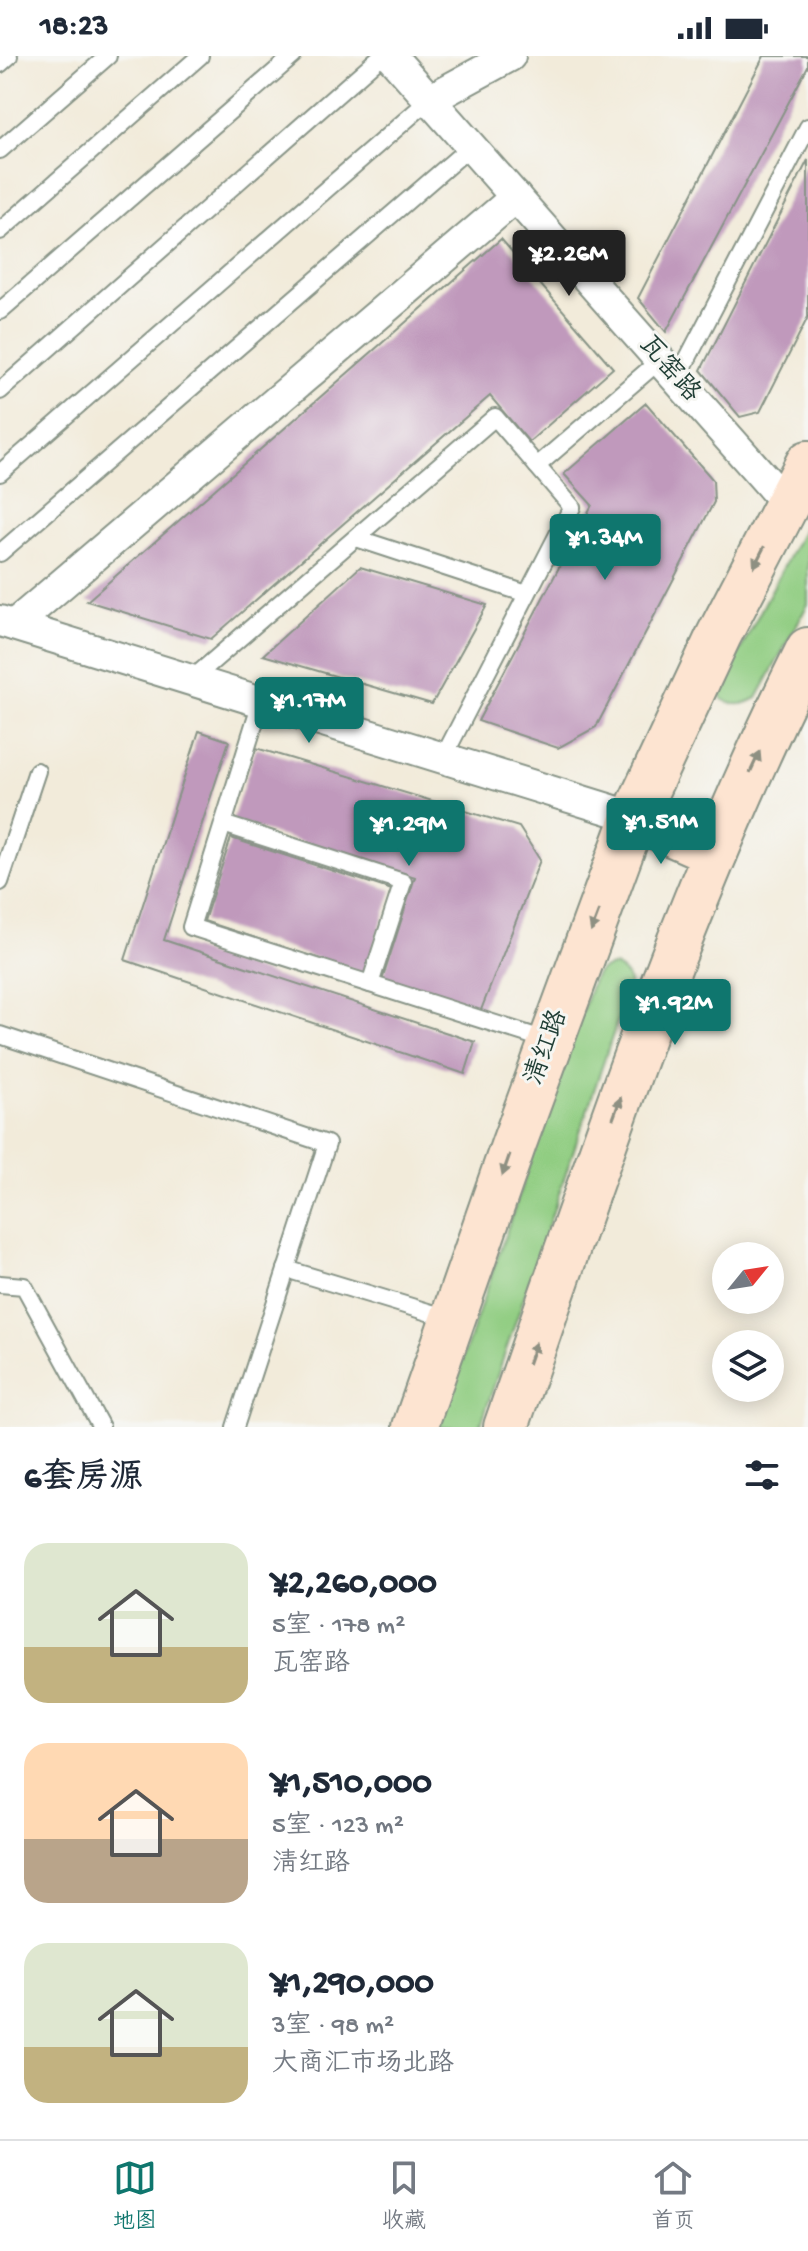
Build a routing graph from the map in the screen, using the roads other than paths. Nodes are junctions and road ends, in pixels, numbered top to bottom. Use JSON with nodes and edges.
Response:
{"nodes":[{"id":1,"x":9,"y":56,"type":"edge"},
{"id":2,"x":108,"y":56,"type":"edge"},
{"id":3,"x":200,"y":56,"type":"edge"},
{"id":4,"x":293,"y":56,"type":"edge"},
{"id":5,"x":381,"y":56,"type":"edge"},
{"id":6,"x":391,"y":56,"type":"edge"},
{"id":7,"x":510,"y":56,"type":"edge"},
{"id":8,"x":0,"y":64,"type":"edge"},
{"id":9,"x":429,"y":100,"type":"junction"},
{"id":10,"x":808,"y":127,"type":"edge"},
{"id":11,"x":471,"y":146,"type":"junction"},
{"id":12,"x":0,"y":150,"type":"edge"},
{"id":13,"x":516,"y":197,"type":"junction"},
{"id":14,"x":0,"y":231,"type":"edge"},
{"id":15,"x":0,"y":311,"type":"edge"},
{"id":16,"x":668,"y":369,"type":"junction"},
{"id":17,"x":0,"y":391,"type":"edge"},
{"id":18,"x":808,"y":463,"type":"edge"},
{"id":19,"x":537,"y":466,"type":"junction"},
{"id":20,"x":0,"y":473,"type":"edge"},
{"id":21,"x":787,"y":504,"type":"junction"},
{"id":22,"x":356,"y":538,"type":"junction"},
{"id":23,"x":0,"y":553,"type":"edge"},
{"id":24,"x":527,"y":594,"type":"junction"},
{"id":25,"x":7,"y":623,"type":"edge"},
{"id":26,"x":808,"y":650,"type":"edge"},
{"id":27,"x":191,"y":680,"type":"junction"},
{"id":28,"x":261,"y":702,"type":"junction"},
{"id":29,"x":443,"y":758,"type":"junction"},
{"id":30,"x":37,"y":771,"type":"dead end"},
{"id":31,"x":634,"y":817,"type":"junction"},
{"id":32,"x":223,"y":824,"type":"junction"},
{"id":33,"x":715,"y":853,"type":"junction"},
{"id":34,"x":0,"y":882,"type":"edge"},
{"id":35,"x":370,"y":984,"type":"junction"},
{"id":36,"x":0,"y":1035,"type":"edge"},
{"id":37,"x":550,"y":1042,"type":"junction"},
{"id":38,"x":286,"y":1269,"type":"junction"},
{"id":39,"x":0,"y":1284,"type":"edge"},
{"id":40,"x":452,"y":1319,"type":"junction"},
{"id":41,"x":101,"y":1427,"type":"edge"},
{"id":42,"x":235,"y":1427,"type":"edge"},
{"id":43,"x":415,"y":1427,"type":"edge"},
{"id":44,"x":506,"y":1427,"type":"edge"}],
"edges":[{"from":1,"to":8,"type":"lane"},
{"from":2,"to":12,"type":"lane"},
{"from":3,"to":14,"type":"lane"},
{"from":4,"to":15,"type":"lane"},
{"from":5,"to":17,"type":"lane"},
{"from":6,"to":9,"type":"street","name":"瓦窑路"},
{"from":7,"to":9,"type":"street"},
{"from":9,"to":11,"type":"street","name":"瓦窑路"},
{"from":9,"to":20,"type":"lane"},
{"from":10,"to":16,"type":"lane"},
{"from":11,"to":13,"type":"street","name":"瓦窑路"},
{"from":11,"to":23,"type":"lane"},
{"from":13,"to":16,"type":"street","name":"瓦窑路"},
{"from":13,"to":25,"type":"street"},
{"from":16,"to":19,"type":"lane"},
{"from":16,"to":21,"type":"street","name":"瓦窑路"},
{"from":18,"to":21,"type":"main road","name":"清红路"},
{"from":19,"to":22,"type":"lane"},
{"from":19,"to":24,"type":"lane"},
{"from":21,"to":31,"type":"main road","name":"清红路","one_way":true},
{"from":22,"to":24,"type":"lane"},
{"from":22,"to":27,"type":"lane"},
{"from":24,"to":29,"type":"lane"},
{"from":25,"to":27,"type":"street"},
{"from":33,"to":26,"type":"main road","one_way":true},
{"from":27,"to":28,"type":"street"},
{"from":28,"to":29,"type":"street"},
{"from":28,"to":32,"type":"lane"},
{"from":29,"to":31,"type":"street"},
{"from":30,"to":34,"type":"lane"},
{"from":31,"to":33,"type":"main road"},
{"from":31,"to":37,"type":"main road","name":"清红路","one_way":true},
{"from":32,"to":35,"type":"lane"},
{"from":32,"to":35,"type":"lane"},
{"from":44,"to":33,"type":"main road","one_way":true},
{"from":35,"to":37,"type":"lane"},
{"from":36,"to":38,"type":"lane"},
{"from":37,"to":40,"type":"main road","name":"清红路","one_way":true},
{"from":38,"to":40,"type":"lane"},
{"from":38,"to":42,"type":"lane"},
{"from":39,"to":41,"type":"lane"},
{"from":40,"to":43,"type":"main road","name":"清红路"}]}
